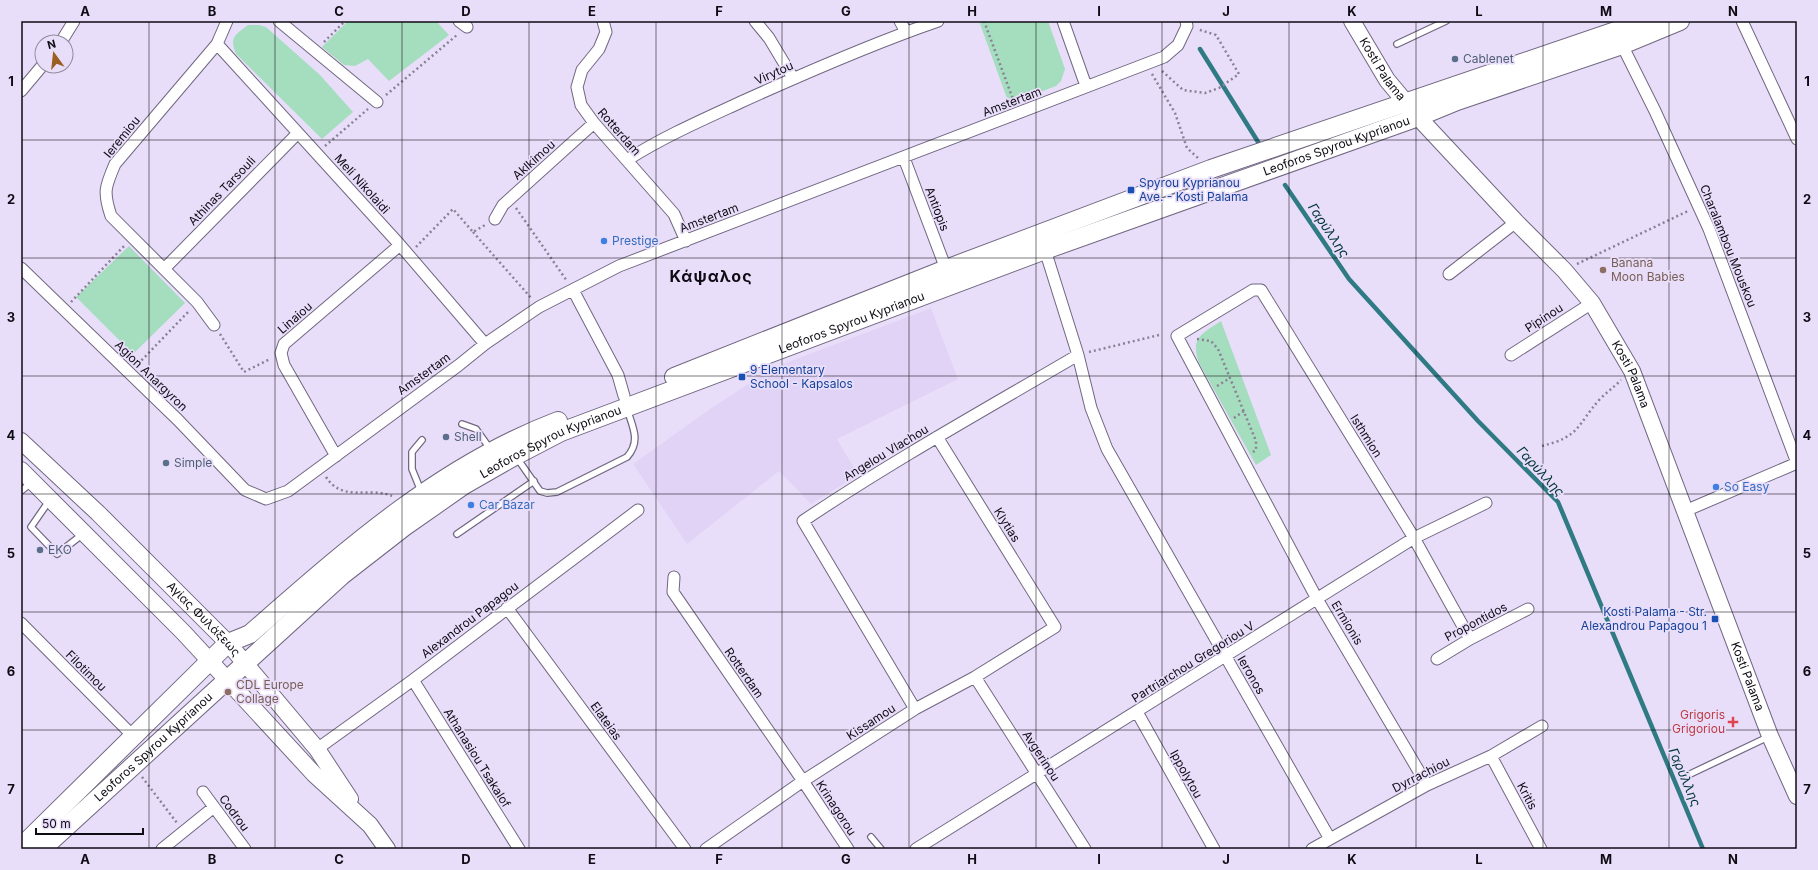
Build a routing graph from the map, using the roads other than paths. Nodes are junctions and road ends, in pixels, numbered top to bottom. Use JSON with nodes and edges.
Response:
{"nodes":[{"id":1,"x":74,"y":21,"type":"edge"},
{"id":2,"x":227,"y":21,"type":"edge"},
{"id":3,"x":279,"y":21,"type":"edge"},
{"id":4,"x":603,"y":21,"type":"edge"},
{"id":5,"x":755,"y":21,"type":"edge"},
{"id":6,"x":900,"y":21,"type":"edge"},
{"id":7,"x":938,"y":21,"type":"edge"},
{"id":8,"x":1063,"y":21,"type":"edge"},
{"id":9,"x":1352,"y":21,"type":"edge"},
{"id":10,"x":1446,"y":21,"type":"edge"},
{"id":11,"x":1645,"y":21,"type":"edge"},
{"id":12,"x":1680,"y":21,"type":"edge"},
{"id":13,"x":1742,"y":21,"type":"edge"},
{"id":14,"x":1186,"y":24,"type":"edge"},
{"id":15,"x":906,"y":32,"type":"junction"},
{"id":16,"x":66,"y":34,"type":"edge"},
{"id":17,"x":217,"y":44,"type":"junction"},
{"id":18,"x":1397,"y":44,"type":"dead end"},
{"id":19,"x":1622,"y":45,"type":"junction"},
{"id":20,"x":35,"y":74,"type":"edge"},
{"id":21,"x":793,"y":78,"type":"junction"},
{"id":22,"x":1086,"y":86,"type":"junction"},
{"id":23,"x":21,"y":91,"type":"edge"},
{"id":24,"x":377,"y":102,"type":"road end"},
{"id":25,"x":1413,"y":110,"type":"junction"},
{"id":26,"x":594,"y":123,"type":"junction"},
{"id":27,"x":298,"y":133,"type":"junction"},
{"id":28,"x":1796,"y":134,"type":"edge"},
{"id":29,"x":904,"y":158,"type":"junction"},
{"id":30,"x":627,"y":160,"type":"junction"},
{"id":31,"x":495,"y":219,"type":"road end"},
{"id":32,"x":1516,"y":222,"type":"junction"},
{"id":33,"x":686,"y":241,"type":"junction"},
{"id":34,"x":400,"y":245,"type":"junction"},
{"id":35,"x":1045,"y":250,"type":"junction"},
{"id":36,"x":21,"y":268,"type":"edge"},
{"id":37,"x":165,"y":268,"type":"junction"},
{"id":38,"x":946,"y":269,"type":"junction"},
{"id":39,"x":1449,"y":274,"type":"dead end"},
{"id":40,"x":573,"y":290,"type":"junction"},
{"id":41,"x":1592,"y":303,"type":"junction"},
{"id":42,"x":1219,"y":310,"type":"joint"},
{"id":43,"x":214,"y":325,"type":"road end"},
{"id":44,"x":485,"y":344,"type":"junction"},
{"id":45,"x":1078,"y":355,"type":"junction"},
{"id":46,"x":1511,"y":355,"type":"dead end"},
{"id":47,"x":626,"y":402,"type":"junction"},
{"id":48,"x":462,"y":424,"type":"dead end"},
{"id":49,"x":936,"y":437,"type":"junction"},
{"id":50,"x":422,"y":440,"type":"dead end"},
{"id":51,"x":21,"y":441,"type":"edge"},
{"id":52,"x":492,"y":451,"type":"junction"},
{"id":53,"x":516,"y":455,"type":"junction"},
{"id":54,"x":336,"y":456,"type":"junction"},
{"id":55,"x":1797,"y":463,"type":"edge"},
{"id":56,"x":21,"y":470,"type":"edge"},
{"id":57,"x":534,"y":481,"type":"junction"},
{"id":58,"x":27,"y":486,"type":"edge"},
{"id":59,"x":422,"y":494,"type":"junction"},
{"id":60,"x":50,"y":499,"type":"junction"},
{"id":61,"x":266,"y":499,"type":"joint"},
{"id":62,"x":1486,"y":503,"type":"dead end"},
{"id":63,"x":638,"y":510,"type":"dead end"},
{"id":64,"x":1685,"y":511,"type":"junction"},
{"id":65,"x":85,"y":532,"type":"junction"},
{"id":66,"x":457,"y":534,"type":"dead end"},
{"id":67,"x":1414,"y":538,"type":"junction"},
{"id":68,"x":674,"y":577,"type":"dead end"},
{"id":69,"x":1317,"y":599,"type":"junction"},
{"id":70,"x":507,"y":608,"type":"junction"},
{"id":71,"x":1528,"y":609,"type":"dead end"},
{"id":72,"x":21,"y":624,"type":"edge"},
{"id":73,"x":1055,"y":627,"type":"joint"},
{"id":74,"x":1470,"y":639,"type":"junction"},
{"id":75,"x":228,"y":643,"type":"junction"},
{"id":76,"x":1226,"y":657,"type":"junction"},
{"id":77,"x":1437,"y":659,"type":"dead end"},
{"id":78,"x":210,"y":660,"type":"junction"},
{"id":79,"x":245,"y":664,"type":"junction"},
{"id":80,"x":975,"y":677,"type":"junction"},
{"id":81,"x":228,"y":680,"type":"junction"},
{"id":82,"x":413,"y":680,"type":"junction"},
{"id":83,"x":915,"y":709,"type":"junction"},
{"id":84,"x":1137,"y":712,"type":"junction"},
{"id":85,"x":1542,"y":726,"type":"dead end"},
{"id":86,"x":133,"y":736,"type":"junction"},
{"id":87,"x":1770,"y":736,"type":"junction"},
{"id":88,"x":317,"y":749,"type":"junction"},
{"id":89,"x":1491,"y":756,"type":"junction"},
{"id":90,"x":1036,"y":773,"type":"junction"},
{"id":91,"x":1686,"y":776,"type":"dead end"},
{"id":92,"x":804,"y":781,"type":"junction"},
{"id":93,"x":1427,"y":785,"type":"junction"},
{"id":94,"x":203,"y":792,"type":"dead end"},
{"id":95,"x":1797,"y":796,"type":"edge"},
{"id":96,"x":214,"y":808,"type":"junction"},
{"id":97,"x":362,"y":817,"type":"junction"},
{"id":98,"x":871,"y":837,"type":"dead end"},
{"id":99,"x":1330,"y":839,"type":"junction"},
{"id":100,"x":28,"y":842,"type":"edge"},
{"id":101,"x":162,"y":849,"type":"edge"},
{"id":102,"x":245,"y":849,"type":"edge"},
{"id":103,"x":387,"y":849,"type":"edge"},
{"id":104,"x":519,"y":849,"type":"edge"},
{"id":105,"x":685,"y":849,"type":"edge"},
{"id":106,"x":706,"y":849,"type":"edge"},
{"id":107,"x":848,"y":849,"type":"edge"},
{"id":108,"x":881,"y":849,"type":"edge"},
{"id":109,"x":916,"y":849,"type":"edge"},
{"id":110,"x":1085,"y":849,"type":"edge"},
{"id":111,"x":1214,"y":849,"type":"edge"},
{"id":112,"x":1312,"y":849,"type":"edge"},
{"id":113,"x":1541,"y":849,"type":"edge"}],
"edges":[{"from":1,"to":16,"type":"street"},
{"from":2,"to":17,"type":"street","name":"Ieremiou"},
{"from":3,"to":24,"type":"street"},
{"from":4,"to":26,"type":"street","name":"Rotterdam"},
{"from":5,"to":21,"type":"street"},
{"from":6,"to":15,"type":"street"},
{"from":7,"to":15,"type":"street","name":"Virytou"},
{"from":8,"to":22,"type":"street"},
{"from":9,"to":25,"type":"main road","name":"Kosti Palama"},
{"from":10,"to":18,"type":"lane"},
{"from":11,"to":25,"type":"main road","name":"Leoforos Spyrou Kyprianou"},
{"from":12,"to":19,"type":"main road","name":"Leoforos Spyrou Kyprianou"},
{"from":13,"to":28,"type":"street"},
{"from":14,"to":22,"type":"street","name":"Amstertam"},
{"from":15,"to":21,"type":"street","name":"Virytou"},
{"from":17,"to":27,"type":"street","name":"Meli Nikolaidi"},
{"from":17,"to":37,"type":"street","name":"Ieremiou"},
{"from":19,"to":25,"type":"main road","name":"Leoforos Spyrou Kyprianou"},
{"from":19,"to":55,"type":"street","name":"Charalambou Mouskou"},
{"from":20,"to":23,"type":"street"},
{"from":21,"to":30,"type":"street","name":"Virytou"},
{"from":22,"to":29,"type":"street","name":"Amstertam"},
{"from":25,"to":32,"type":"main road","name":"Kosti Palama"},
{"from":25,"to":35,"type":"main road","name":"Leoforos Spyrou Kyprianou"},
{"from":25,"to":38,"type":"main road","name":"Leoforos Spyrou Kyprianou"},
{"from":26,"to":30,"type":"street","name":"Rotterdam"},
{"from":26,"to":31,"type":"street","name":"Aklkimou"},
{"from":27,"to":34,"type":"street","name":"Meli Nikolaidi"},
{"from":27,"to":37,"type":"street","name":"Athinas Tarsouli"},
{"from":29,"to":33,"type":"street","name":"Amstertam"},
{"from":29,"to":38,"type":"street","name":"Antiopis"},
{"from":30,"to":33,"type":"street","name":"Rotterdam"},
{"from":32,"to":39,"type":"street"},
{"from":32,"to":41,"type":"main road","name":"Kosti Palama"},
{"from":33,"to":40,"type":"street","name":"Amstertam"},
{"from":34,"to":44,"type":"street","name":"Meli Nikolaidi"},
{"from":34,"to":54,"type":"street","name":"Linaiou"},
{"from":35,"to":45,"type":"street"},
{"from":35,"to":47,"type":"main road","name":"Leoforos Spyrou Kyprianou"},
{"from":36,"to":61,"type":"street","name":"Agion Anargyron"},
{"from":37,"to":43,"type":"street","name":"Ieremiou"},
{"from":38,"to":47,"type":"main road","name":"Leoforos Spyrou Kyprianou"},
{"from":40,"to":44,"type":"street","name":"Amstertam"},
{"from":40,"to":47,"type":"street"},
{"from":41,"to":46,"type":"street","name":"Pipinou"},
{"from":41,"to":64,"type":"main road","name":"Kosti Palama"},
{"from":42,"to":67,"type":"street","name":"Isthmion"},
{"from":42,"to":69,"type":"street","name":"Ermionis"},
{"from":44,"to":54,"type":"street","name":"Amstertam"},
{"from":45,"to":49,"type":"street","name":"Angelou Vlachou"},
{"from":45,"to":76,"type":"street","name":"Ieronos"},
{"from":47,"to":52,"type":"main road","name":"Leoforos Spyrou Kyprianou"},
{"from":47,"to":53,"type":"main road","name":"Leoforos Spyrou Kyprianou"},
{"from":47,"to":57,"type":"lane"},
{"from":48,"to":52,"type":"lane"},
{"from":49,"to":73,"type":"street","name":"Klytias"},
{"from":49,"to":83,"type":"street","name":"Angelou Vlachou"},
{"from":50,"to":59,"type":"lane"},
{"from":51,"to":75,"type":"main road","name":"Αγίας Φυλάξεως"},
{"from":52,"to":59,"type":"main road","name":"Leoforos Spyrou Kyprianou"},
{"from":53,"to":57,"type":"lane"},
{"from":53,"to":79,"type":"main road","name":"Leoforos Spyrou Kyprianou"},
{"from":54,"to":61,"type":"street","name":"Amstertam"},
{"from":55,"to":64,"type":"street"},
{"from":56,"to":58,"type":"main road","name":"Αγίας Φυλάξεως"},
{"from":57,"to":66,"type":"lane"},
{"from":58,"to":60,"type":"main road","name":"Αγίας Φυλάξεως"},
{"from":59,"to":75,"type":"main road","name":"Leoforos Spyrou Kyprianou"},
{"from":60,"to":65,"type":"main road","name":"Αγίας Φυλάξεως"},
{"from":60,"to":65,"type":"lane"},
{"from":62,"to":67,"type":"street","name":"Partriarchou Gregoriou V"},
{"from":63,"to":70,"type":"street","name":"Alexandrou Papagou"},
{"from":64,"to":87,"type":"main road","name":"Kosti Palama"},
{"from":65,"to":78,"type":"main road","name":"Αγίας Φυλάξεως"},
{"from":67,"to":69,"type":"street","name":"Partriarchou Gregoriou V"},
{"from":67,"to":74,"type":"street","name":"Isthmion"},
{"from":68,"to":92,"type":"street","name":"Rotterdam"},
{"from":69,"to":76,"type":"street","name":"Partriarchou Gregoriou V"},
{"from":69,"to":93,"type":"street","name":"Ermionis"},
{"from":70,"to":82,"type":"street","name":"Alexandrou Papagou"},
{"from":70,"to":105,"type":"street","name":"Elateias"},
{"from":71,"to":74,"type":"street","name":"Propontidos"},
{"from":72,"to":86,"type":"street","name":"Filotimou"},
{"from":73,"to":80,"type":"street","name":"Kissamou"},
{"from":74,"to":77,"type":"street","name":"Propontidos"},
{"from":75,"to":78,"type":"main road","name":"Leoforos Spyrou Kyprianou"},
{"from":75,"to":79,"type":"main road","name":"Αγίας Φυλάξεως"},
{"from":76,"to":84,"type":"street","name":"Partriarchou Gregoriou V"},
{"from":76,"to":99,"type":"street","name":"Ieronos"},
{"from":78,"to":81,"type":"main road","name":"Αγίας Φυλάξεως"},
{"from":78,"to":86,"type":"main road","name":"Leoforos Spyrou Kyprianou"},
{"from":79,"to":81,"type":"main road","name":"Leoforos Spyrou Kyprianou"},
{"from":79,"to":88,"type":"main road","name":"Αγίας Φυλάξεως"},
{"from":80,"to":83,"type":"street","name":"Kissamou"},
{"from":80,"to":90,"type":"street","name":"Avgerinou"},
{"from":81,"to":97,"type":"main road","name":"Αγίας Φυλάξεως"},
{"from":81,"to":100,"type":"main road","name":"Leoforos Spyrou Kyprianou"},
{"from":82,"to":88,"type":"street","name":"Alexandrou Papagou"},
{"from":82,"to":104,"type":"street","name":"Athanasiou Tsakalof"},
{"from":83,"to":92,"type":"street","name":"Kissamou"},
{"from":84,"to":90,"type":"street","name":"Partriarchou Gregoriou V"},
{"from":84,"to":111,"type":"street","name":"Ippolytou"},
{"from":85,"to":89,"type":"street","name":"Dyrrachiou"},
{"from":86,"to":100,"type":"main road","name":"Leoforos Spyrou Kyprianou"},
{"from":87,"to":91,"type":"lane"},
{"from":87,"to":95,"type":"main road","name":"Kosti Palama"},
{"from":88,"to":97,"type":"main road","name":"Αγίας Φυλάξεως"},
{"from":89,"to":93,"type":"street","name":"Dyrrachiou"},
{"from":89,"to":113,"type":"street","name":"Kritis"},
{"from":90,"to":109,"type":"street","name":"Partriarchou Gregoriou V"},
{"from":90,"to":110,"type":"street","name":"Avgerinou"},
{"from":92,"to":106,"type":"street","name":"Kissamou"},
{"from":92,"to":107,"type":"street","name":"Krinagorou"},
{"from":93,"to":99,"type":"street","name":"Dyrrachiou"},
{"from":94,"to":96,"type":"street","name":"Codrou"},
{"from":96,"to":101,"type":"street"},
{"from":96,"to":102,"type":"street","name":"Codrou"},
{"from":97,"to":103,"type":"main road","name":"Αγίας Φυλάξεως"},
{"from":98,"to":108,"type":"lane"},
{"from":99,"to":112,"type":"street","name":"Dyrrachiou"}]}
